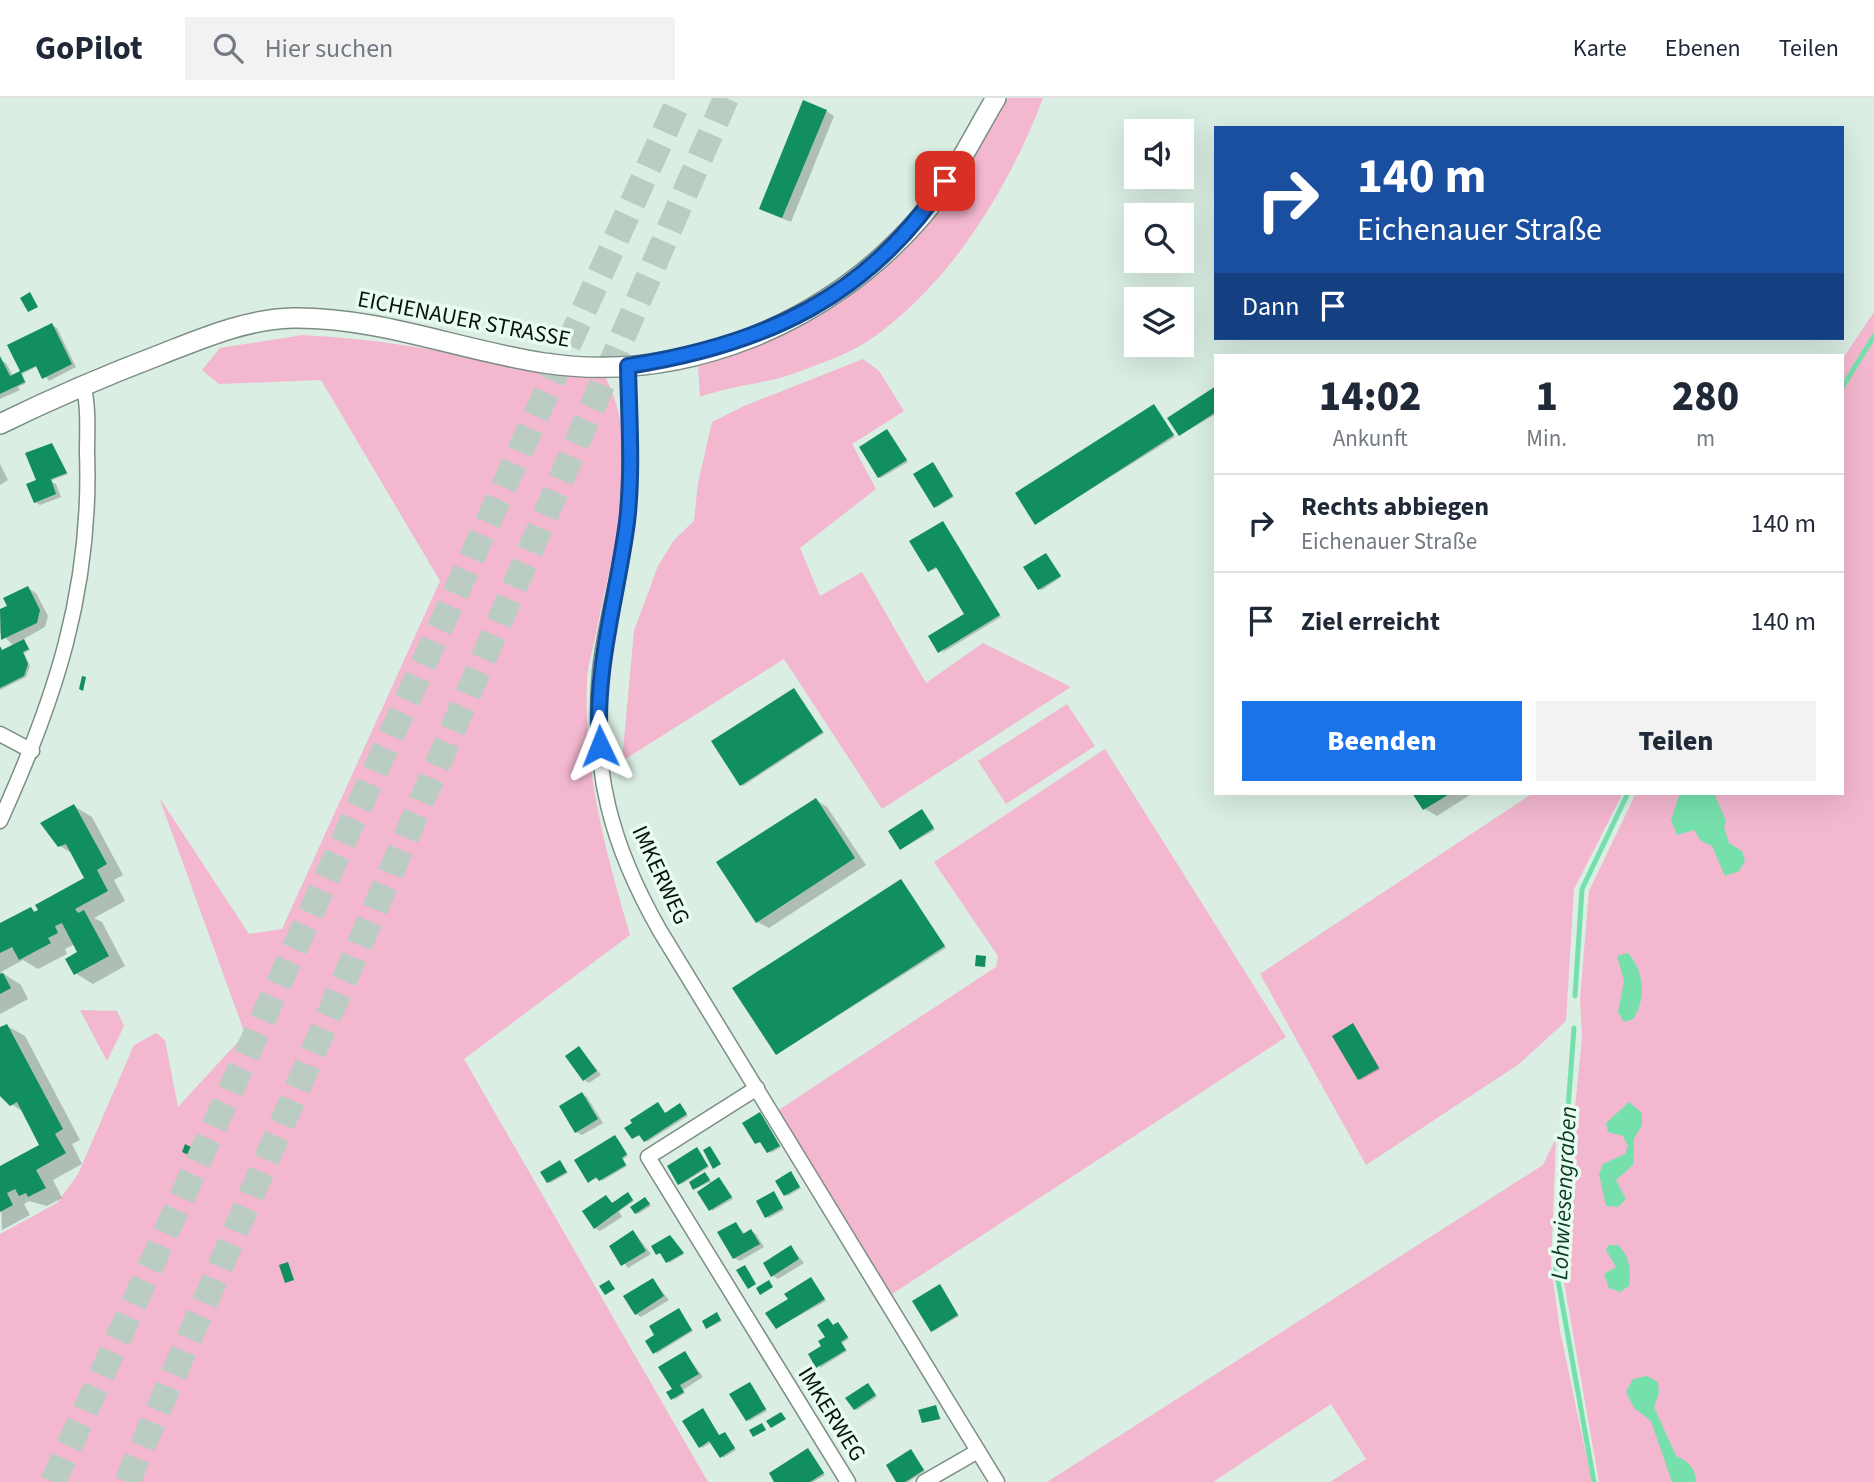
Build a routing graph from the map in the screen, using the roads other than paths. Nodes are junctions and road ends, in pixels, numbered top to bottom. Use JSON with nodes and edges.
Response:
{"nodes":[{"id":1,"x":996,"y":98,"type":"edge"},
{"id":2,"x":628,"y":366,"type":"junction"},
{"id":3,"x":83,"y":385,"type":"junction"},
{"id":4,"x":0,"y":424,"type":"edge"},
{"id":5,"x":0,"y":734,"type":"edge"},
{"id":6,"x":32,"y":751,"type":"junction"},
{"id":7,"x":0,"y":821,"type":"edge"},
{"id":8,"x":757,"y":1088,"type":"junction"},
{"id":9,"x":978,"y":1451,"type":"junction"},
{"id":10,"x":848,"y":1482,"type":"edge"},
{"id":11,"x":925,"y":1482,"type":"edge"},
{"id":12,"x":997,"y":1482,"type":"edge"}],
"edges":[{"from":1,"to":2,"type":"street","name":"EICHENAUER STRASSE"},
{"from":2,"to":3,"type":"street","name":"EICHENAUER STRASSE"},
{"from":2,"to":8,"type":"street","name":"IMKERWEG"},
{"from":3,"to":4,"type":"street","name":"EICHENAUER STRASSE"},
{"from":3,"to":6,"type":"street"},
{"from":5,"to":6,"type":"street"},
{"from":6,"to":7,"type":"street"},
{"from":8,"to":9,"type":"street","name":"IMKERWEG"},
{"from":8,"to":10,"type":"street","name":"IMKERWEG"},
{"from":9,"to":11,"type":"street"},
{"from":9,"to":12,"type":"street","name":"IMKERWEG"}]}
